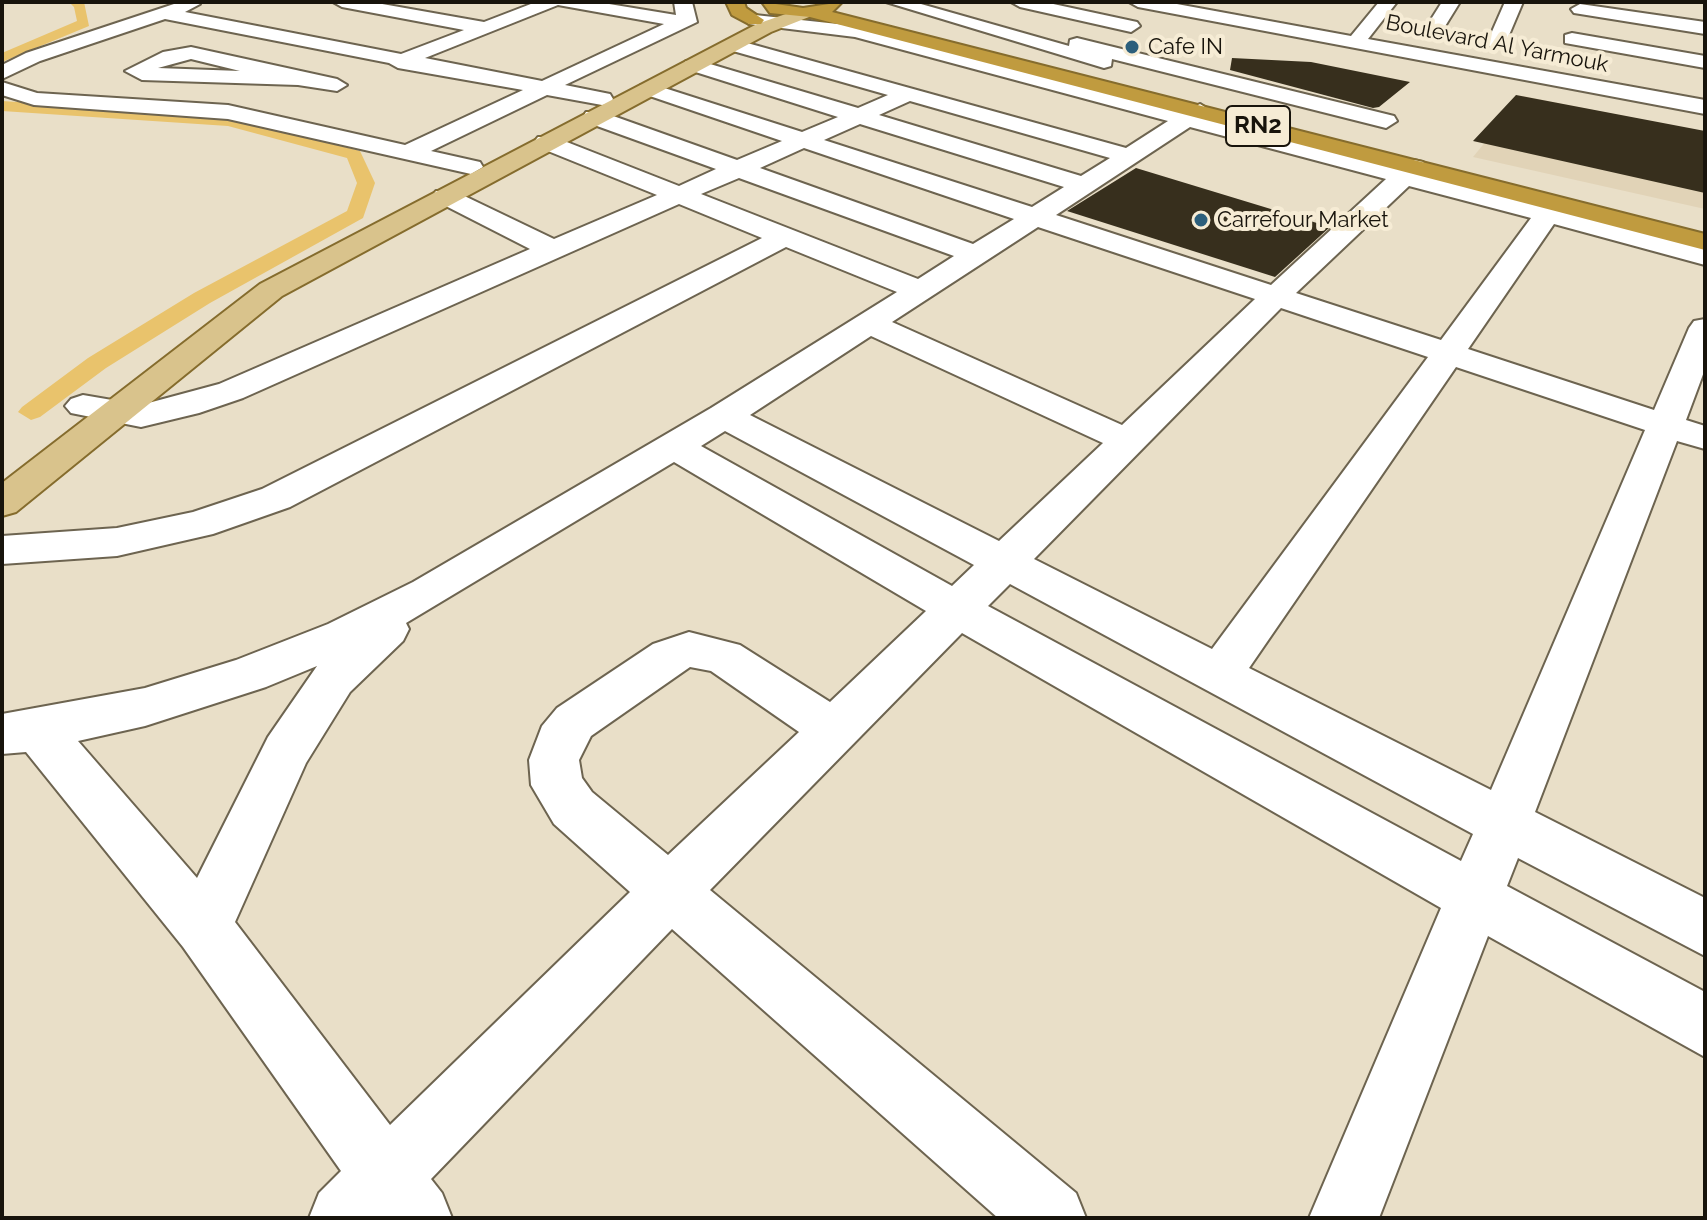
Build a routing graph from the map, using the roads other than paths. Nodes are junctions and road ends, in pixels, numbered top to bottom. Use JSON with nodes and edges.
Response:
{"nodes":[{"id":1,"x":552,"y":2,"type":"edge"},
{"id":2,"x":565,"y":2,"type":"edge"},
{"id":3,"x":894,"y":2,"type":"edge"},
{"id":4,"x":1020,"y":2,"type":"edge"},
{"id":5,"x":1125,"y":2,"type":"edge"},
{"id":6,"x":1138,"y":2,"type":"edge"},
{"id":7,"x":1224,"y":2,"type":"edge"},
{"id":8,"x":1388,"y":2,"type":"edge"},
{"id":9,"x":1451,"y":2,"type":"edge"},
{"id":10,"x":1514,"y":2,"type":"edge"},
{"id":11,"x":1640,"y":2,"type":"edge"},
{"id":12,"x":372,"y":4,"type":"edge"},
{"id":13,"x":820,"y":8,"type":"edge"},
{"id":14,"x":340,"y":9,"type":"edge"},
{"id":15,"x":1181,"y":10,"type":"junction"},
{"id":16,"x":201,"y":11,"type":"edge"},
{"id":17,"x":683,"y":12,"type":"edge"},
{"id":18,"x":1705,"y":13,"type":"edge"},
{"id":19,"x":1319,"y":14,"type":"dead end"},
{"id":20,"x":1206,"y":15,"type":"junction"},
{"id":21,"x":750,"y":17,"type":"edge"},
{"id":22,"x":1092,"y":18,"type":"junction"},
{"id":23,"x":118,"y":21,"type":"junction"},
{"id":24,"x":1372,"y":22,"type":"junction"},
{"id":25,"x":1116,"y":23,"type":"junction"},
{"id":26,"x":308,"y":26,"type":"dead end"},
{"id":27,"x":485,"y":28,"type":"junction"},
{"id":28,"x":1705,"y":28,"type":"edge"},
{"id":29,"x":1417,"y":30,"type":"junction"},
{"id":30,"x":1572,"y":30,"type":"edge"},
{"id":31,"x":1301,"y":32,"type":"junction"},
{"id":32,"x":279,"y":35,"type":"junction"},
{"id":33,"x":1356,"y":42,"type":"junction"},
{"id":34,"x":1705,"y":44,"type":"edge"},
{"id":35,"x":1074,"y":48,"type":"junction"},
{"id":36,"x":401,"y":61,"type":"junction"},
{"id":37,"x":1705,"y":62,"type":"edge"},
{"id":38,"x":693,"y":65,"type":"junction"},
{"id":39,"x":2,"y":73,"type":"edge"},
{"id":40,"x":298,"y":79,"type":"junction"},
{"id":41,"x":350,"y":80,"type":"junction"},
{"id":42,"x":1557,"y":80,"type":"junction"},
{"id":43,"x":1705,"y":80,"type":"edge"},
{"id":44,"x":1168,"y":84,"type":"junction"},
{"id":45,"x":2,"y":88,"type":"edge"},
{"id":46,"x":543,"y":88,"type":"junction"},
{"id":47,"x":1257,"y":88,"type":"junction"},
{"id":48,"x":648,"y":89,"type":"junction"},
{"id":49,"x":909,"y":94,"type":"junction"},
{"id":50,"x":1705,"y":107,"type":"edge"},
{"id":51,"x":598,"y":108,"type":"junction"},
{"id":52,"x":1206,"y":111,"type":"junction"},
{"id":53,"x":860,"y":116,"type":"junction"},
{"id":54,"x":257,"y":117,"type":"junction"},
{"id":55,"x":1386,"y":121,"type":"dead end"},
{"id":56,"x":805,"y":141,"type":"junction"},
{"id":57,"x":546,"y":142,"type":"junction"},
{"id":58,"x":407,"y":153,"type":"junction"},
{"id":59,"x":1129,"y":156,"type":"junction"},
{"id":60,"x":471,"y":167,"type":"junction"},
{"id":61,"x":741,"y":170,"type":"junction"},
{"id":62,"x":1410,"y":171,"type":"junction"},
{"id":63,"x":1084,"y":185,"type":"junction"},
{"id":64,"x":445,"y":196,"type":"junction"},
{"id":65,"x":684,"y":196,"type":"junction"},
{"id":66,"x":1548,"y":214,"type":"junction"},
{"id":67,"x":1033,"y":217,"type":"junction"},
{"id":68,"x":1705,"y":231,"type":"edge"},
{"id":69,"x":787,"y":236,"type":"junction"},
{"id":70,"x":1705,"y":242,"type":"edge"},
{"id":71,"x":551,"y":249,"type":"junction"},
{"id":72,"x":975,"y":254,"type":"junction"},
{"id":73,"x":1705,"y":256,"type":"edge"},
{"id":74,"x":919,"y":290,"type":"junction"},
{"id":75,"x":1278,"y":294,"type":"junction"},
{"id":76,"x":868,"y":323,"type":"junction"},
{"id":77,"x":1705,"y":328,"type":"edge"},
{"id":78,"x":1449,"y":352,"type":"junction"},
{"id":79,"x":85,"y":414,"type":"junction"},
{"id":80,"x":724,"y":416,"type":"junction"},
{"id":81,"x":1685,"y":431,"type":"edge"},
{"id":82,"x":1130,"y":442,"type":"junction"},
{"id":83,"x":674,"y":446,"type":"junction"},
{"id":84,"x":2,"y":503,"type":"edge"},
{"id":85,"x":2,"y":550,"type":"edge"},
{"id":86,"x":1004,"y":565,"type":"junction"},
{"id":87,"x":428,"y":593,"type":"junction"},
{"id":88,"x":958,"y":610,"type":"junction"},
{"id":89,"x":1219,"y":675,"type":"junction"},
{"id":90,"x":836,"y":731,"type":"junction"},
{"id":91,"x":20,"y":732,"type":"edge"},
{"id":92,"x":1504,"y":824,"type":"junction"},
{"id":93,"x":670,"y":891,"type":"junction"},
{"id":94,"x":1474,"y":898,"type":"junction"},
{"id":95,"x":203,"y":927,"type":"junction"},
{"id":96,"x":1705,"y":928,"type":"edge"},
{"id":97,"x":1705,"y":1026,"type":"edge"},
{"id":98,"x":401,"y":1198,"type":"edge"},
{"id":99,"x":344,"y":1218,"type":"edge"},
{"id":100,"x":1051,"y":1218,"type":"edge"},
{"id":101,"x":1344,"y":1218,"type":"edge"}],
"edges":[{"from":1,"to":27,"type":"street"},
{"from":2,"to":17,"type":"street"},
{"from":3,"to":35,"type":"street"},
{"from":3,"to":44,"type":"highway"},
{"from":4,"to":22,"type":"street"},
{"from":5,"to":22,"type":"street"},
{"from":6,"to":15,"type":"street","name":"Boulevard Al Yarmouk"},
{"from":7,"to":20,"type":"street"},
{"from":8,"to":24,"type":"street"},
{"from":9,"to":29,"type":"street"},
{"from":10,"to":29,"type":"street"},
{"from":11,"to":18,"type":"street"},
{"from":12,"to":14,"type":"street"},
{"from":12,"to":27,"type":"street"},
{"from":13,"to":21,"type":"main road"},
{"from":13,"to":52,"type":"highway","number":"RN2"},
{"from":15,"to":20,"type":"street","name":"Boulevard Al Yarmouk"},
{"from":15,"to":25,"type":"street"},
{"from":16,"to":23,"type":"street"},
{"from":16,"to":23,"type":"street"},
{"from":16,"to":32,"type":"street"},
{"from":17,"to":21,"type":"street"},
{"from":17,"to":46,"type":"street"},
{"from":19,"to":31,"type":"street"},
{"from":20,"to":31,"type":"street","name":"Boulevard Al Yarmouk"},
{"from":21,"to":38,"type":"main road"},
{"from":21,"to":49,"type":"street"},
{"from":21,"to":51,"type":"main road"},
{"from":21,"to":52,"type":"street"},
{"from":22,"to":25,"type":"street"},
{"from":23,"to":39,"type":"street"},
{"from":24,"to":29,"type":"street"},
{"from":24,"to":33,"type":"street"},
{"from":25,"to":35,"type":"street"},
{"from":26,"to":32,"type":"street"},
{"from":27,"to":36,"type":"street"},
{"from":28,"to":30,"type":"street"},
{"from":30,"to":34,"type":"street"},
{"from":30,"to":37,"type":"street"},
{"from":30,"to":42,"type":"street"},
{"from":30,"to":43,"type":"street"},
{"from":31,"to":33,"type":"street","name":"Boulevard Al Yarmouk"},
{"from":32,"to":36,"type":"street"},
{"from":33,"to":42,"type":"street","name":"Boulevard Al Yarmouk"},
{"from":35,"to":44,"type":"street"},
{"from":35,"to":47,"type":"street"},
{"from":36,"to":41,"type":"street"},
{"from":36,"to":46,"type":"street"},
{"from":38,"to":48,"type":"main road"},
{"from":38,"to":53,"type":"street"},
{"from":40,"to":40,"type":"street"},
{"from":40,"to":41,"type":"street"},
{"from":41,"to":54,"type":"street"},
{"from":42,"to":50,"type":"street","name":"Boulevard Al Yarmouk"},
{"from":44,"to":52,"type":"highway"},
{"from":45,"to":54,"type":"street"},
{"from":46,"to":51,"type":"street"},
{"from":46,"to":58,"type":"street"},
{"from":47,"to":52,"type":"street"},
{"from":47,"to":55,"type":"street"},
{"from":48,"to":51,"type":"main road"},
{"from":48,"to":56,"type":"street"},
{"from":49,"to":53,"type":"street"},
{"from":49,"to":59,"type":"street"},
{"from":51,"to":57,"type":"main road"},
{"from":51,"to":60,"type":"main road"},
{"from":51,"to":61,"type":"street"},
{"from":52,"to":59,"type":"street"},
{"from":52,"to":62,"type":"street"},
{"from":52,"to":68,"type":"highway","number":"RN2"},
{"from":53,"to":56,"type":"street"},
{"from":53,"to":63,"type":"street"},
{"from":54,"to":58,"type":"street"},
{"from":56,"to":61,"type":"street"},
{"from":56,"to":67,"type":"street"},
{"from":57,"to":64,"type":"main road"},
{"from":57,"to":65,"type":"street"},
{"from":58,"to":60,"type":"street"},
{"from":59,"to":63,"type":"street"},
{"from":60,"to":79,"type":"main road"},
{"from":61,"to":65,"type":"street"},
{"from":61,"to":72,"type":"street"},
{"from":62,"to":66,"type":"street"},
{"from":62,"to":70,"type":"highway"},
{"from":62,"to":75,"type":"street"},
{"from":63,"to":67,"type":"street"},
{"from":64,"to":71,"type":"street"},
{"from":64,"to":79,"type":"main road"},
{"from":65,"to":69,"type":"street"},
{"from":65,"to":71,"type":"street"},
{"from":66,"to":73,"type":"street"},
{"from":66,"to":78,"type":"street"},
{"from":67,"to":72,"type":"street"},
{"from":67,"to":75,"type":"street"},
{"from":69,"to":74,"type":"street"},
{"from":69,"to":85,"type":"street"},
{"from":71,"to":79,"type":"street"},
{"from":72,"to":74,"type":"street"},
{"from":74,"to":76,"type":"street"},
{"from":75,"to":78,"type":"street"},
{"from":75,"to":82,"type":"street"},
{"from":76,"to":80,"type":"street"},
{"from":76,"to":82,"type":"street"},
{"from":77,"to":81,"type":"street"},
{"from":78,"to":81,"type":"street"},
{"from":78,"to":89,"type":"street"},
{"from":79,"to":84,"type":"main road"},
{"from":80,"to":83,"type":"street"},
{"from":80,"to":86,"type":"street"},
{"from":81,"to":92,"type":"street"},
{"from":82,"to":86,"type":"street"},
{"from":83,"to":87,"type":"street"},
{"from":83,"to":88,"type":"street"},
{"from":86,"to":88,"type":"street"},
{"from":86,"to":89,"type":"street"},
{"from":87,"to":91,"type":"street"},
{"from":87,"to":95,"type":"street"},
{"from":88,"to":90,"type":"street"},
{"from":88,"to":94,"type":"street"},
{"from":89,"to":92,"type":"street"},
{"from":90,"to":93,"type":"street"},
{"from":90,"to":93,"type":"street"},
{"from":91,"to":95,"type":"street"},
{"from":92,"to":94,"type":"street"},
{"from":92,"to":96,"type":"street"},
{"from":93,"to":98,"type":"street"},
{"from":93,"to":100,"type":"street"},
{"from":94,"to":97,"type":"street"},
{"from":94,"to":101,"type":"street"},
{"from":95,"to":98,"type":"street"},
{"from":98,"to":99,"type":"street"}]}
